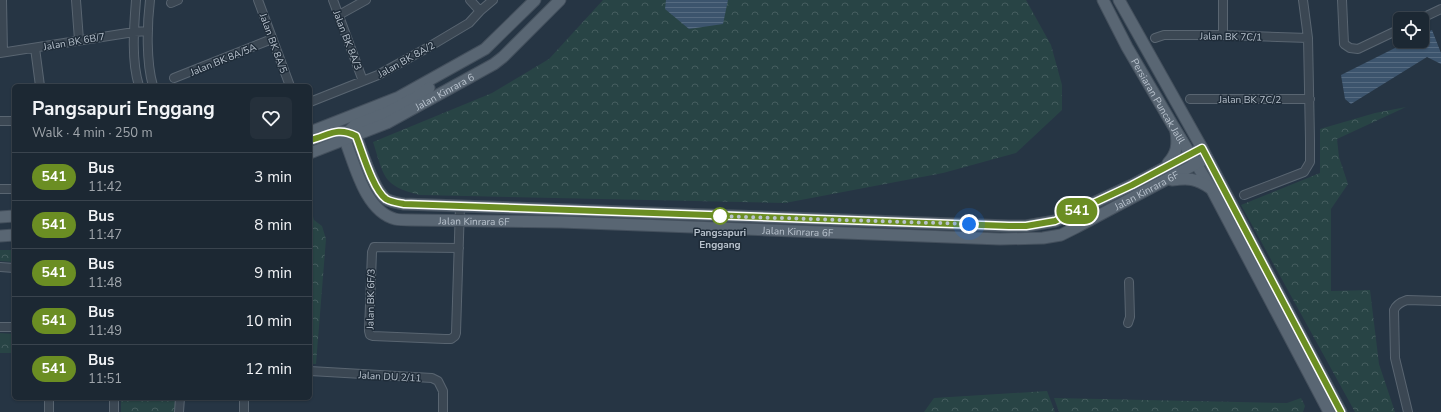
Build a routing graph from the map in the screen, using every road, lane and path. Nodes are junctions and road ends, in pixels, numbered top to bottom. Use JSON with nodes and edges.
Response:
{"nodes":[{"id":1,"x":2,"y":0,"type":"edge"},
{"id":2,"x":76,"y":0,"type":"edge"},
{"id":3,"x":136,"y":0,"type":"edge"},
{"id":4,"x":150,"y":0,"type":"edge"},
{"id":5,"x":258,"y":0,"type":"edge"},
{"id":6,"x":334,"y":0,"type":"edge"},
{"id":7,"x":366,"y":0,"type":"edge"},
{"id":8,"x":470,"y":0,"type":"edge"},
{"id":9,"x":494,"y":0,"type":"edge"},
{"id":10,"x":535,"y":0,"type":"edge"},
{"id":11,"x":560,"y":0,"type":"edge"},
{"id":12,"x":1103,"y":0,"type":"edge"},
{"id":13,"x":1223,"y":0,"type":"edge"},
{"id":14,"x":1303,"y":0,"type":"edge"},
{"id":15,"x":1342,"y":0,"type":"edge"},
{"id":16,"x":1122,"y":3,"type":"edge"},
{"id":17,"x":1441,"y":9,"type":"edge"},
{"id":18,"x":480,"y":11,"type":"junction"},
{"id":19,"x":339,"y":15,"type":"junction"},
{"id":20,"x":1429,"y":15,"type":"edge"},
{"id":21,"x":134,"y":32,"type":"junction"},
{"id":22,"x":148,"y":32,"type":"junction"},
{"id":23,"x":1393,"y":32,"type":"edge"},
{"id":24,"x":1224,"y":35,"type":"junction"},
{"id":25,"x":1155,"y":38,"type":"dead end"},
{"id":26,"x":1308,"y":38,"type":"junction"},
{"id":27,"x":79,"y":40,"type":"junction"},
{"id":28,"x":272,"y":40,"type":"junction"},
{"id":29,"x":35,"y":48,"type":"junction"},
{"id":30,"x":2,"y":52,"type":"edge"},
{"id":31,"x":437,"y":76,"type":"junction"},
{"id":32,"x":174,"y":78,"type":"dead end"},
{"id":33,"x":364,"y":81,"type":"junction"},
{"id":34,"x":40,"y":84,"type":"edge"},
{"id":35,"x":138,"y":84,"type":"edge"},
{"id":36,"x":153,"y":84,"type":"edge"},
{"id":37,"x":289,"y":84,"type":"edge"},
{"id":38,"x":1190,"y":99,"type":"dead end"},
{"id":39,"x":1310,"y":99,"type":"junction"},
{"id":40,"x":312,"y":101,"type":"edge"},
{"id":41,"x":0,"y":121,"type":"edge"},
{"id":42,"x":12,"y":121,"type":"edge"},
{"id":43,"x":376,"y":128,"type":"junction"},
{"id":44,"x":1175,"y":130,"type":"junction"},
{"id":45,"x":312,"y":131,"type":"edge"},
{"id":46,"x":350,"y":136,"type":"junction"},
{"id":47,"x":312,"y":139,"type":"edge"},
{"id":48,"x":330,"y":145,"type":"junction"},
{"id":49,"x":1202,"y":148,"type":"junction"},
{"id":50,"x":312,"y":152,"type":"edge"},
{"id":51,"x":1191,"y":153,"type":"junction"},
{"id":52,"x":359,"y":158,"type":"junction"},
{"id":53,"x":1207,"y":158,"type":"junction"},
{"id":54,"x":1197,"y":164,"type":"junction"},
{"id":55,"x":1163,"y":168,"type":"junction"},
{"id":56,"x":1167,"y":180,"type":"junction"},
{"id":57,"x":12,"y":189,"type":"edge"},
{"id":58,"x":0,"y":190,"type":"edge"},
{"id":59,"x":1212,"y":190,"type":"junction"},
{"id":60,"x":1244,"y":195,"type":"dead end"},
{"id":61,"x":460,"y":206,"type":"junction"},
{"id":62,"x":636,"y":212,"type":"junction"},
{"id":63,"x":12,"y":216,"type":"edge"},
{"id":64,"x":0,"y":217,"type":"edge"},
{"id":65,"x":810,"y":220,"type":"junction"},
{"id":66,"x":460,"y":221,"type":"junction"},
{"id":67,"x":934,"y":223,"type":"junction"},
{"id":68,"x":636,"y":225,"type":"junction"},
{"id":69,"x":810,"y":232,"type":"junction"},
{"id":70,"x":12,"y":235,"type":"edge"},
{"id":71,"x":0,"y":236,"type":"edge"},
{"id":72,"x":934,"y":236,"type":"junction"},
{"id":73,"x":460,"y":248,"type":"junction"},
{"id":74,"x":0,"y":267,"type":"edge"},
{"id":75,"x":12,"y":268,"type":"edge"},
{"id":76,"x":1129,"y":282,"type":"dead end"},
{"id":77,"x":1441,"y":301,"type":"edge"},
{"id":78,"x":1128,"y":323,"type":"dead end"},
{"id":79,"x":0,"y":327,"type":"edge"},
{"id":80,"x":12,"y":327,"type":"edge"},
{"id":81,"x":312,"y":371,"type":"edge"},
{"id":82,"x":49,"y":400,"type":"edge"},
{"id":83,"x":114,"y":400,"type":"edge"},
{"id":84,"x":180,"y":400,"type":"edge"},
{"id":85,"x":244,"y":400,"type":"edge"},
{"id":86,"x":1331,"y":410,"type":"edge"},
{"id":87,"x":48,"y":412,"type":"edge"},
{"id":88,"x":114,"y":412,"type":"edge"},
{"id":89,"x":179,"y":412,"type":"edge"},
{"id":90,"x":244,"y":412,"type":"edge"},
{"id":91,"x":443,"y":412,"type":"edge"},
{"id":92,"x":1408,"y":412,"type":"edge"}],
"edges":[{"from":1,"to":30,"type":"street"},
{"from":2,"to":27,"type":"street"},
{"from":3,"to":21,"type":"street"},
{"from":4,"to":22,"type":"street"},
{"from":5,"to":28,"type":"street","name":"Jalan BK 8A/5"},
{"from":6,"to":19,"type":"street","name":"Jalan BK 8A/3"},
{"from":7,"to":19,"type":"street"},
{"from":8,"to":18,"type":"street"},
{"from":9,"to":18,"type":"street","name":"Jalan BK 8A/2"},
{"from":10,"to":31,"type":"main road","name":"Jalan Kinrara 6"},
{"from":11,"to":43,"type":"main road","name":"Jalan Kinrara 6"},
{"from":12,"to":44,"type":"main road","name":"Persiaran Puncak Jalil"},
{"from":13,"to":24,"type":"street"},
{"from":14,"to":26,"type":"street"},
{"from":15,"to":23,"type":"street"},
{"from":16,"to":49,"type":"main road","name":"Persiaran Puncak Jalil"},
{"from":17,"to":20,"type":"street"},
{"from":18,"to":33,"type":"street","name":"Jalan BK 8A/2"},
{"from":19,"to":33,"type":"street","name":"Jalan BK 8A/3"},
{"from":21,"to":22,"type":"street","name":"Jalan BK 6B/7"},
{"from":21,"to":27,"type":"street","name":"Jalan BK 6B/7"},
{"from":21,"to":35,"type":"street"},
{"from":22,"to":36,"type":"street"},
{"from":24,"to":25,"type":"street","name":"Jalan BK 7C/1"},
{"from":24,"to":26,"type":"street","name":"Jalan BK 7C/1"},
{"from":26,"to":39,"type":"street"},
{"from":27,"to":29,"type":"street","name":"Jalan BK 6B/7"},
{"from":28,"to":32,"type":"street","name":"Jalan BK 8A/5A"},
{"from":28,"to":37,"type":"street","name":"Jalan BK 8A/5"},
{"from":29,"to":30,"type":"street","name":"Jalan BK 6B/7"},
{"from":29,"to":34,"type":"street"},
{"from":31,"to":45,"type":"main road","name":"Jalan Kinrara 6"},
{"from":31,"to":46,"type":"main road"},
{"from":33,"to":40,"type":"street","name":"Jalan BK 8A/2"},
{"from":38,"to":39,"type":"street","name":"Jalan BK 7C/2"},
{"from":39,"to":60,"type":"street"},
{"from":41,"to":42,"type":"street"},
{"from":43,"to":46,"type":"main road","name":"Jalan Kinrara 6"},
{"from":43,"to":52,"type":"main road"},
{"from":44,"to":51,"type":"main road","name":"Persiaran Puncak Jalil"},
{"from":44,"to":55,"type":"main road"},
{"from":46,"to":47,"type":"main road"},
{"from":46,"to":48,"type":"main road","name":"Jalan Kinrara 6"},
{"from":46,"to":52,"type":"main road","name":"Jalan Kinrara 6F"},
{"from":48,"to":50,"type":"main road","name":"Jalan Kinrara 6"},
{"from":48,"to":52,"type":"main road"},
{"from":49,"to":51,"type":"main road","name":"Jalan Kinrara 6F"},
{"from":49,"to":53,"type":"main road","name":"Persiaran Puncak Jalil"},
{"from":51,"to":54,"type":"main road","name":"Persiaran Puncak Jalil"},
{"from":51,"to":55,"type":"main road","name":"Jalan Kinrara 6F"},
{"from":52,"to":61,"type":"main road","name":"Jalan Kinrara 6F"},
{"from":52,"to":66,"type":"main road","name":"Jalan Kinrara 6F"},
{"from":53,"to":54,"type":"main road","name":"Jalan Kinrara 6F"},
{"from":53,"to":86,"type":"main road","name":"Persiaran Puncak Jalil"},
{"from":54,"to":56,"type":"main road","name":"Jalan Kinrara 6F"},
{"from":54,"to":59,"type":"main road","name":"Persiaran Puncak Jalil"},
{"from":55,"to":67,"type":"main road","name":"Jalan Kinrara 6F"},
{"from":56,"to":59,"type":"main road"},
{"from":56,"to":72,"type":"main road","name":"Jalan Kinrara 6F"},
{"from":57,"to":58,"type":"street"},
{"from":59,"to":86,"type":"main road","name":"Persiaran Puncak Jalil"},
{"from":61,"to":62,"type":"main road","name":"Jalan Kinrara 6F"},
{"from":61,"to":66,"type":"street","name":"Jalan BK 6F/3"},
{"from":62,"to":65,"type":"main road","name":"Jalan Kinrara 6F"},
{"from":62,"to":68,"type":"main road"},
{"from":63,"to":64,"type":"main road"},
{"from":65,"to":67,"type":"main road","name":"Jalan Kinrara 6F"},
{"from":65,"to":69,"type":"street"},
{"from":66,"to":68,"type":"main road","name":"Jalan Kinrara 6F"},
{"from":66,"to":73,"type":"street","name":"Jalan BK 6F/3"},
{"from":67,"to":72,"type":"main road"},
{"from":68,"to":69,"type":"main road","name":"Jalan Kinrara 6F"},
{"from":69,"to":72,"type":"main road","name":"Jalan Kinrara 6F"},
{"from":70,"to":71,"type":"main road"},
{"from":73,"to":73,"type":"street","name":"Jalan BK 6F/3"},
{"from":74,"to":75,"type":"street"},
{"from":76,"to":78,"type":"street"},
{"from":77,"to":92,"type":"street"},
{"from":79,"to":80,"type":"street"},
{"from":81,"to":91,"type":"street","name":"Jalan DU 2/11"},
{"from":82,"to":87,"type":"street"},
{"from":83,"to":88,"type":"street"},
{"from":84,"to":89,"type":"street"},
{"from":85,"to":90,"type":"street"}]}
